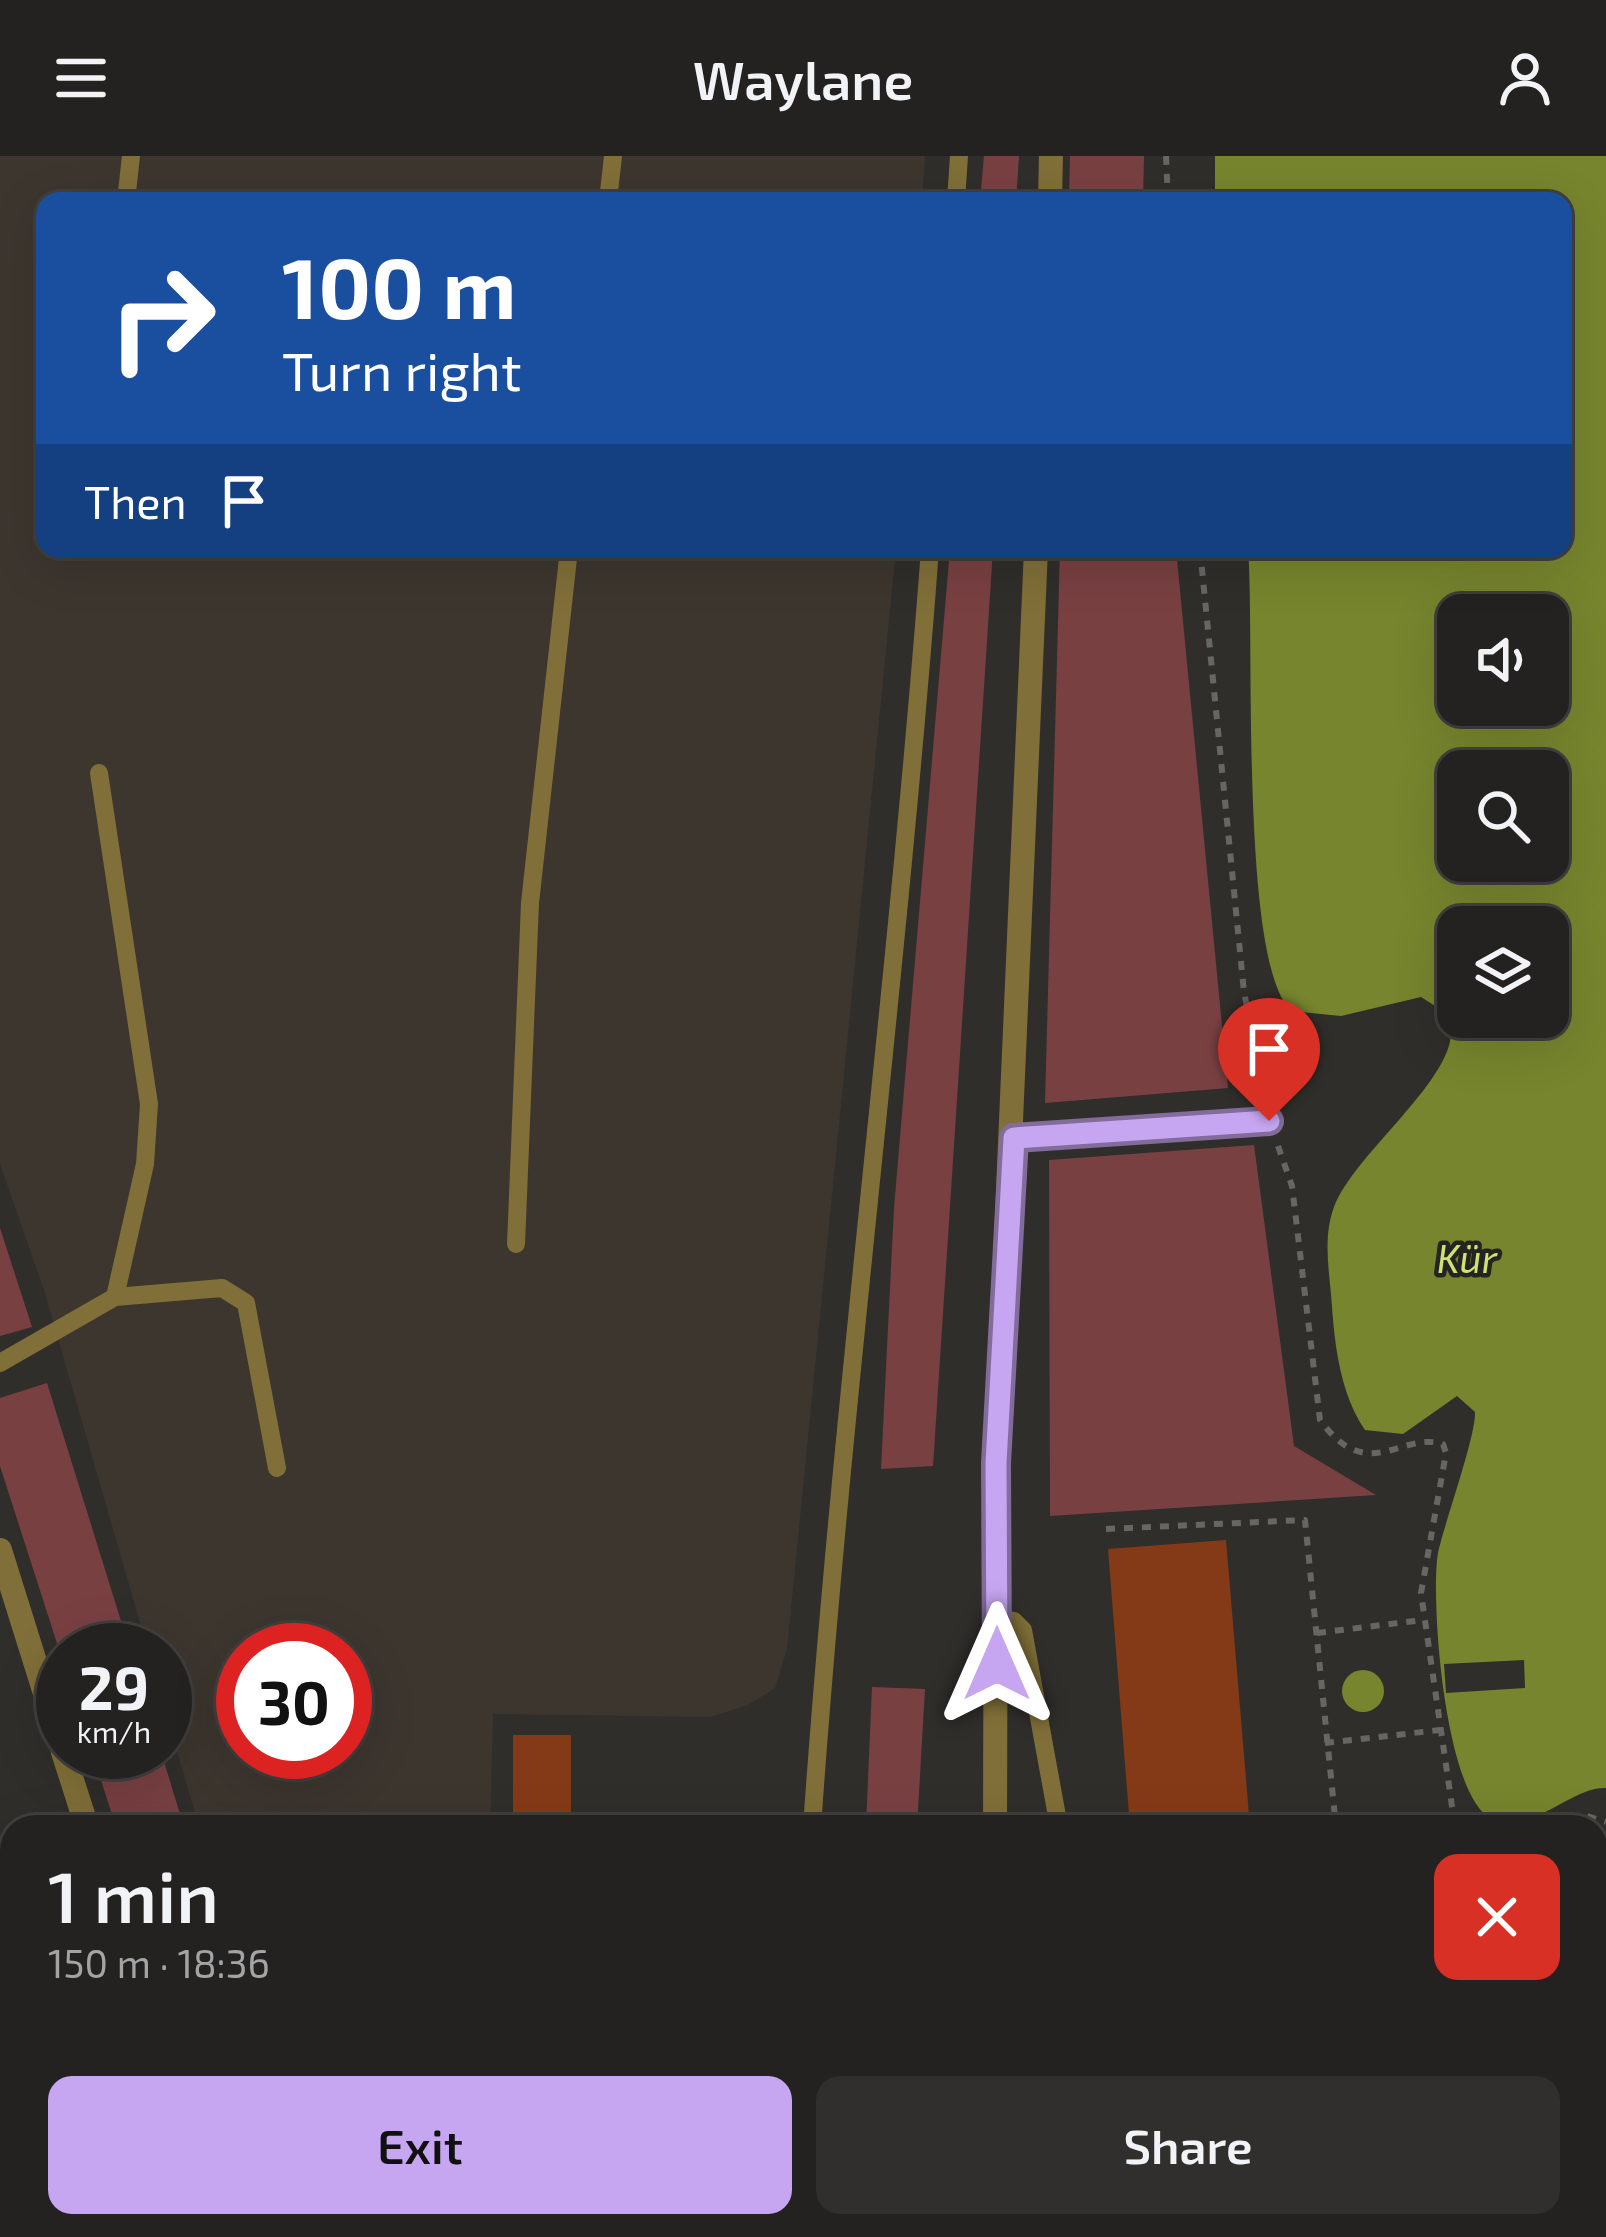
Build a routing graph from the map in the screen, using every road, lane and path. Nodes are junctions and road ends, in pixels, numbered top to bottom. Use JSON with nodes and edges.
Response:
{"nodes":[{"id":1,"x":131,"y":156,"type":"edge"},
{"id":2,"x":613,"y":156,"type":"edge"},
{"id":3,"x":959,"y":156,"type":"edge"},
{"id":4,"x":1052,"y":156,"type":"edge"},
{"id":5,"x":1166,"y":156,"type":"edge"},
{"id":6,"x":127,"y":192,"type":"edge"},
{"id":7,"x":609,"y":192,"type":"edge"},
{"id":8,"x":957,"y":192,"type":"edge"},
{"id":9,"x":1050,"y":192,"type":"edge"},
{"id":10,"x":1168,"y":192,"type":"edge"},
{"id":11,"x":568,"y":558,"type":"edge"},
{"id":12,"x":929,"y":558,"type":"edge"},
{"id":13,"x":1036,"y":558,"type":"edge"},
{"id":14,"x":1201,"y":558,"type":"edge"},
{"id":15,"x":99,"y":773,"type":"dead end"},
{"id":16,"x":1269,"y":1121,"type":"junction"},
{"id":17,"x":1014,"y":1138,"type":"junction"},
{"id":18,"x":516,"y":1244,"type":"dead end"},
{"id":19,"x":115,"y":1297,"type":"junction"},
{"id":20,"x":0,"y":1363,"type":"edge"},
{"id":21,"x":277,"y":1468,"type":"dead end"},
{"id":22,"x":1106,"y":1529,"type":"dead end"},
{"id":23,"x":0,"y":1550,"type":"edge"},
{"id":24,"x":997,"y":1618,"type":"junction"},
{"id":25,"x":1423,"y":1620,"type":"junction"},
{"id":26,"x":1317,"y":1634,"type":"junction"},
{"id":27,"x":36,"y":1665,"type":"edge"},
{"id":28,"x":1440,"y":1730,"type":"junction"},
{"id":29,"x":1325,"y":1743,"type":"junction"},
{"id":30,"x":72,"y":1779,"type":"edge"},
{"id":31,"x":83,"y":1815,"type":"edge"},
{"id":32,"x":813,"y":1815,"type":"edge"},
{"id":33,"x":995,"y":1815,"type":"edge"},
{"id":34,"x":1057,"y":1815,"type":"edge"},
{"id":35,"x":1334,"y":1815,"type":"edge"},
{"id":36,"x":1453,"y":1815,"type":"edge"}],
"edges":[{"from":1,"to":6,"type":"lane"},
{"from":2,"to":7,"type":"lane"},
{"from":3,"to":8,"type":"lane"},
{"from":4,"to":9,"type":"street"},
{"from":5,"to":10,"type":"path"},
{"from":11,"to":18,"type":"lane"},
{"from":12,"to":32,"type":"lane"},
{"from":13,"to":17,"type":"street"},
{"from":14,"to":16,"type":"path"},
{"from":15,"to":19,"type":"lane"},
{"from":16,"to":17,"type":"lane"},
{"from":16,"to":25,"type":"path"},
{"from":17,"to":24,"type":"street"},
{"from":19,"to":20,"type":"lane"},
{"from":19,"to":21,"type":"lane"},
{"from":22,"to":26,"type":"path"},
{"from":23,"to":27,"type":"street"},
{"from":24,"to":33,"type":"street"},
{"from":24,"to":34,"type":"lane"},
{"from":25,"to":26,"type":"path"},
{"from":25,"to":28,"type":"path"},
{"from":26,"to":29,"type":"path"},
{"from":28,"to":29,"type":"path"},
{"from":28,"to":36,"type":"path"},
{"from":29,"to":35,"type":"path"},
{"from":30,"to":31,"type":"street"}]}
